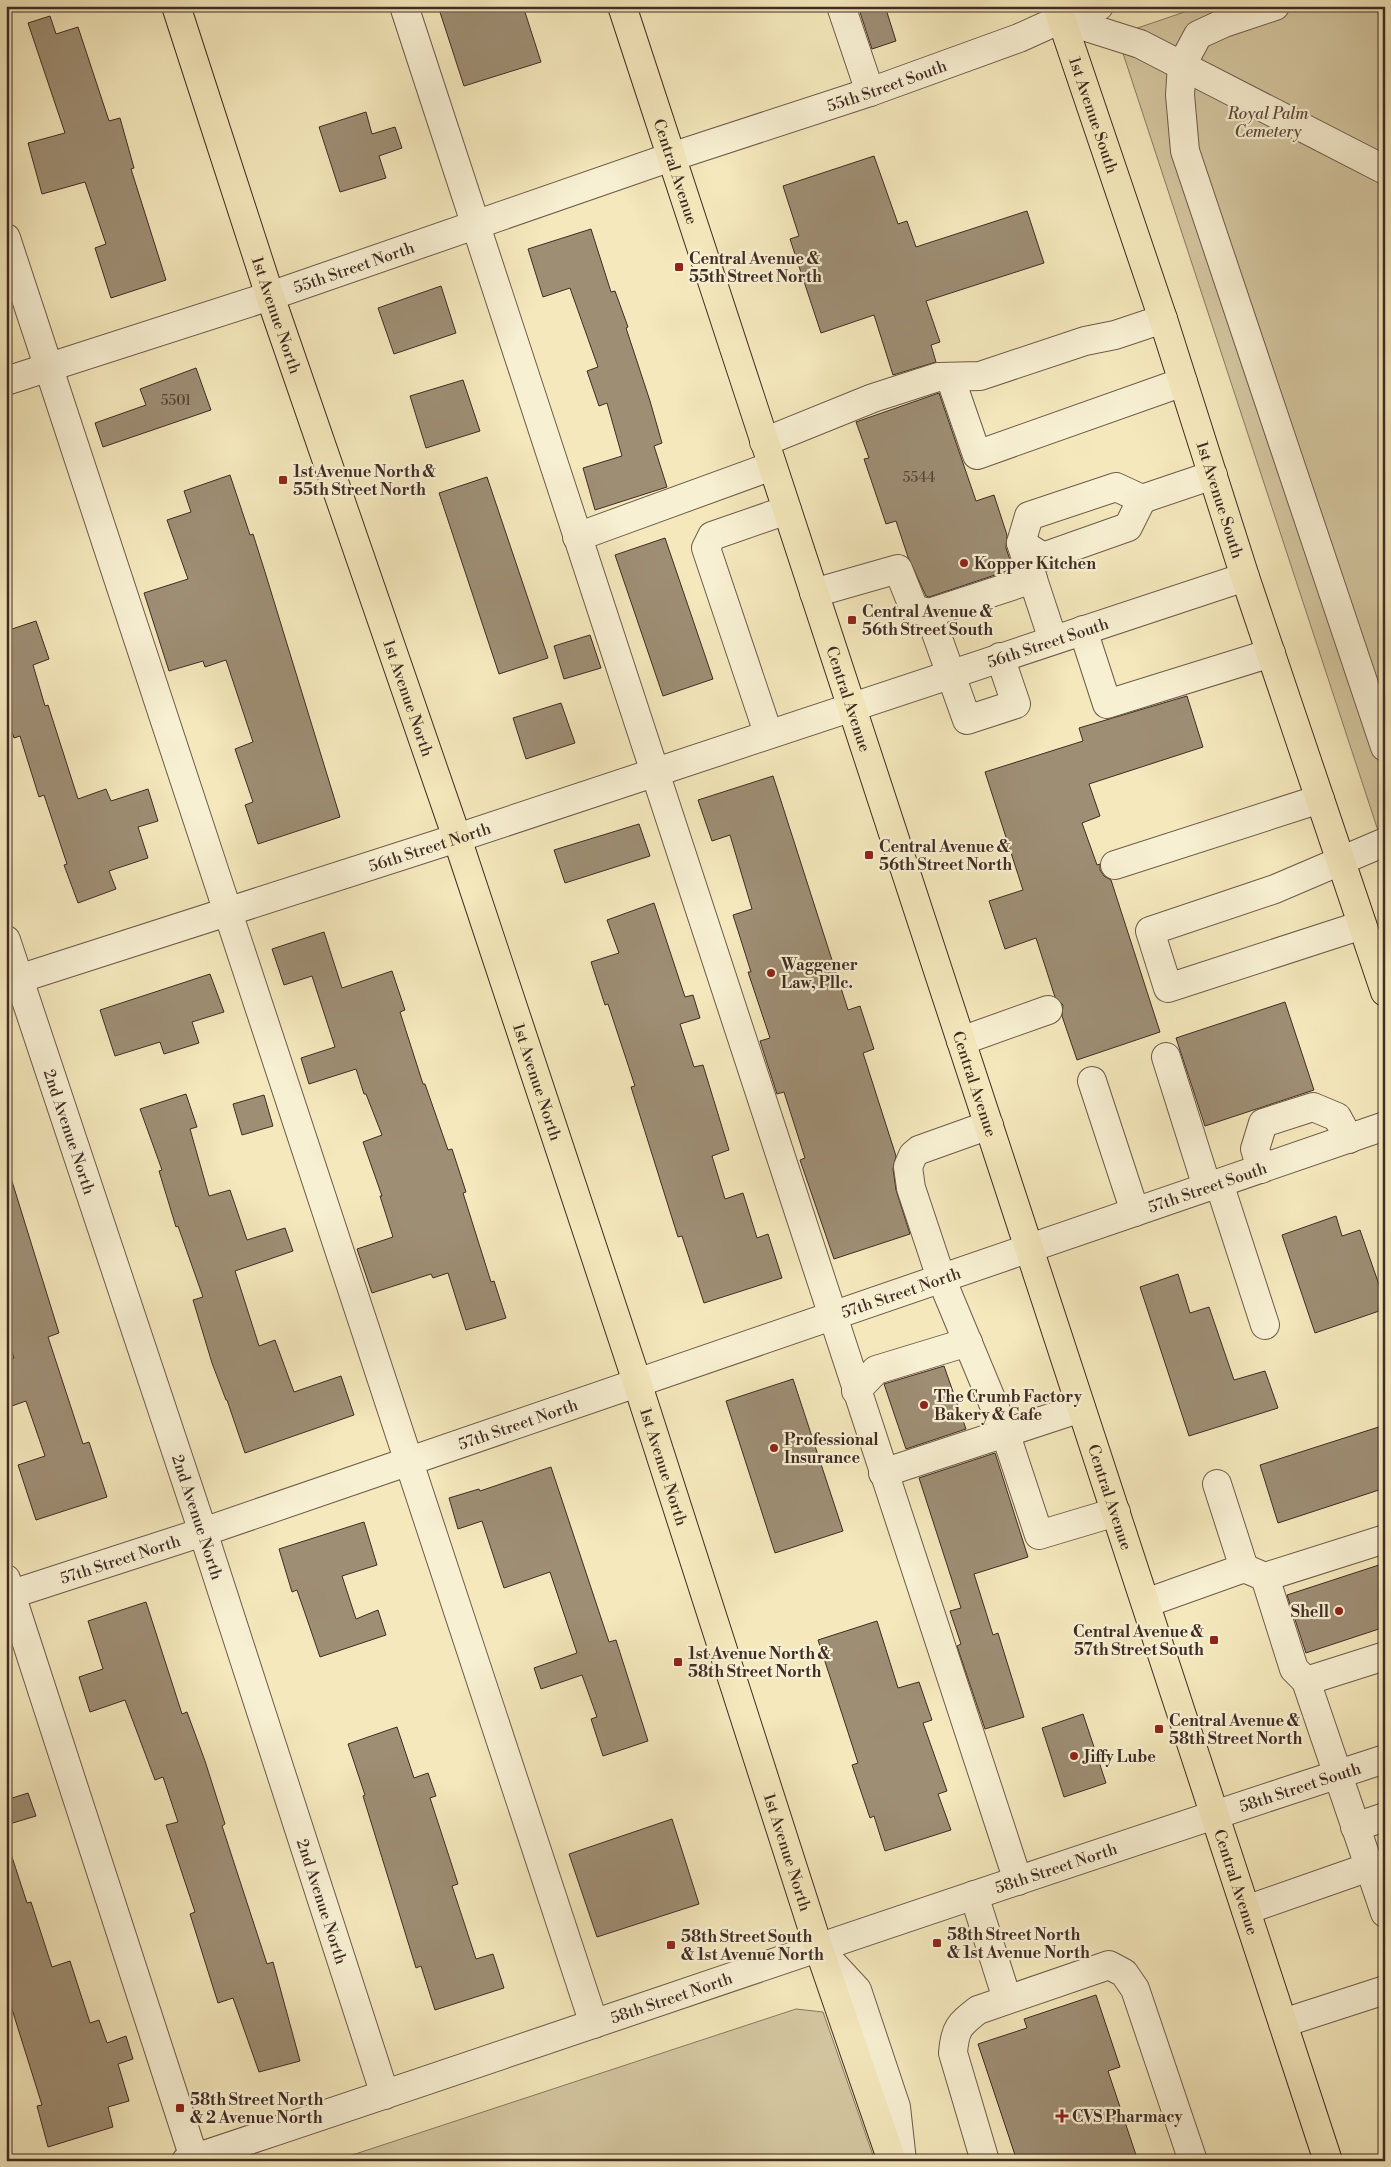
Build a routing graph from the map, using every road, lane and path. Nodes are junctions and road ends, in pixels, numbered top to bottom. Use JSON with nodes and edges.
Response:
{"nodes":[{"id":1,"x":176,"y":6,"type":"edge"},
{"id":2,"x":404,"y":6,"type":"edge"},
{"id":3,"x":622,"y":6,"type":"edge"},
{"id":4,"x":841,"y":6,"type":"edge"},
{"id":5,"x":1099,"y":6,"type":"edge"},
{"id":6,"x":1275,"y":6,"type":"edge"},
{"id":7,"x":1059,"y":12,"type":"edge"},
{"id":8,"x":1182,"y":65,"type":"junction"},
{"id":9,"x":870,"y":92,"type":"junction"},
{"id":10,"x":671,"y":157,"type":"junction"},
{"id":11,"x":1385,"y":170,"type":"edge"},
{"id":12,"x":475,"y":225,"type":"junction"},
{"id":13,"x":6,"y":238,"type":"edge"},
{"id":14,"x":270,"y":296,"type":"junction"},
{"id":15,"x":1163,"y":319,"type":"junction"},
{"id":16,"x":50,"y":367,"type":"junction"},
{"id":17,"x":944,"y":377,"type":"junction"},
{"id":18,"x":6,"y":381,"type":"edge"},
{"id":19,"x":1183,"y":382,"type":"junction"},
{"id":20,"x":768,"y":454,"type":"junction"},
{"id":21,"x":1213,"y":475,"type":"junction"},
{"id":22,"x":1142,"y":499,"type":"junction"},
{"id":23,"x":787,"y":510,"type":"junction"},
{"id":24,"x":577,"y":537,"type":"junction"},
{"id":25,"x":1021,"y":543,"type":"junction"},
{"id":26,"x":1245,"y":577,"type":"junction"},
{"id":27,"x":1033,"y":578,"type":"junction"},
{"id":28,"x":814,"y":593,"type":"junction"},
{"id":29,"x":929,"y":613,"type":"junction"},
{"id":30,"x":1083,"y":630,"type":"junction"},
{"id":31,"x":1053,"y":640,"type":"junction"},
{"id":32,"x":1271,"y":653,"type":"junction"},
{"id":33,"x":1000,"y":657,"type":"junction"},
{"id":34,"x":950,"y":673,"type":"junction"},
{"id":35,"x":851,"y":706,"type":"junction"},
{"id":36,"x":768,"y":733,"type":"junction"},
{"id":37,"x":1385,"y":747,"type":"edge"},
{"id":38,"x":655,"y":772,"type":"junction"},
{"id":39,"x":1320,"y":799,"type":"junction"},
{"id":40,"x":457,"y":838,"type":"junction"},
{"id":41,"x":1385,"y":842,"type":"edge"},
{"id":42,"x":1340,"y":861,"type":"junction"},
{"id":43,"x":1115,"y":865,"type":"dead end"},
{"id":44,"x":229,"y":911,"type":"junction"},
{"id":45,"x":1362,"y":925,"type":"junction"},
{"id":46,"x":6,"y":940,"type":"edge"},
{"id":47,"x":13,"y":981,"type":"edge"},
{"id":48,"x":1385,"y":992,"type":"edge"},
{"id":49,"x":1048,"y":1010,"type":"dead end"},
{"id":50,"x":961,"y":1041,"type":"junction"},
{"id":51,"x":1166,"y":1057,"type":"dead end"},
{"id":52,"x":1092,"y":1081,"type":"dead end"},
{"id":53,"x":989,"y":1125,"type":"junction"},
{"id":54,"x":1385,"y":1126,"type":"edge"},
{"id":55,"x":1349,"y":1138,"type":"junction"},
{"id":56,"x":1261,"y":1169,"type":"junction"},
{"id":57,"x":1213,"y":1185,"type":"junction"},
{"id":58,"x":1134,"y":1212,"type":"junction"},
{"id":59,"x":1029,"y":1248,"type":"junction"},
{"id":60,"x":941,"y":1278,"type":"junction"},
{"id":61,"x":832,"y":1316,"type":"junction"},
{"id":62,"x":1265,"y":1325,"type":"dead end"},
{"id":63,"x":968,"y":1342,"type":"junction"},
{"id":64,"x":638,"y":1382,"type":"junction"},
{"id":65,"x":856,"y":1391,"type":"junction"},
{"id":66,"x":1082,"y":1408,"type":"junction"},
{"id":67,"x":1005,"y":1432,"type":"junction"},
{"id":68,"x":408,"y":1461,"type":"junction"},
{"id":69,"x":883,"y":1472,"type":"junction"},
{"id":70,"x":1217,"y":1484,"type":"dead end"},
{"id":71,"x":1116,"y":1512,"type":"junction"},
{"id":72,"x":203,"y":1532,"type":"junction"},
{"id":73,"x":1385,"y":1539,"type":"edge"},
{"id":74,"x":1255,"y":1573,"type":"junction"},
{"id":75,"x":8,"y":1590,"type":"edge"},
{"id":76,"x":1146,"y":1603,"type":"junction"},
{"id":77,"x":1385,"y":1656,"type":"edge"},
{"id":78,"x":1306,"y":1681,"type":"junction"},
{"id":79,"x":1385,"y":1759,"type":"edge"},
{"id":80,"x":1336,"y":1774,"type":"junction"},
{"id":81,"x":1215,"y":1814,"type":"junction"},
{"id":82,"x":1385,"y":1817,"type":"edge"},
{"id":83,"x":1355,"y":1828,"type":"junction"},
{"id":84,"x":1369,"y":1867,"type":"junction"},
{"id":85,"x":1018,"y":1881,"type":"junction"},
{"id":86,"x":974,"y":1895,"type":"junction"},
{"id":87,"x":1383,"y":1901,"type":"edge"},
{"id":88,"x":1246,"y":1910,"type":"junction"},
{"id":89,"x":819,"y":1949,"type":"junction"},
{"id":90,"x":1385,"y":1990,"type":"edge"},
{"id":91,"x":1007,"y":2000,"type":"junction"},
{"id":92,"x":1283,"y":2023,"type":"junction"},
{"id":93,"x":594,"y":2024,"type":"junction"},
{"id":94,"x":385,"y":2095,"type":"junction"},
{"id":95,"x":190,"y":2159,"type":"edge"},
{"id":96,"x":892,"y":2161,"type":"edge"},
{"id":97,"x":902,"y":2161,"type":"edge"},
{"id":98,"x":985,"y":2161,"type":"edge"},
{"id":99,"x":1193,"y":2161,"type":"edge"},
{"id":100,"x":1328,"y":2161,"type":"edge"}],
"edges":[{"from":1,"to":14,"type":"main road","name":"1st Avenue North"},
{"from":2,"to":12,"type":"street"},
{"from":3,"to":10,"type":"main road","name":"Central Avenue"},
{"from":4,"to":9,"type":"street"},
{"from":5,"to":7,"type":"street","name":"55th Street South"},
{"from":6,"to":8,"type":"street"},
{"from":7,"to":8,"type":"street"},
{"from":7,"to":9,"type":"street","name":"55th Street South"},
{"from":7,"to":15,"type":"main road","name":"1st Avenue South"},
{"from":8,"to":11,"type":"street"},
{"from":8,"to":37,"type":"street"},
{"from":9,"to":10,"type":"street","name":"55th Street South"},
{"from":10,"to":12,"type":"street","name":"55th Street North"},
{"from":10,"to":20,"type":"main road","name":"Central Avenue"},
{"from":12,"to":14,"type":"street","name":"55th Street North"},
{"from":12,"to":24,"type":"street"},
{"from":13,"to":16,"type":"street"},
{"from":14,"to":16,"type":"street","name":"55th Street North"},
{"from":14,"to":40,"type":"main road","name":"1st Avenue North"},
{"from":15,"to":17,"type":"street"},
{"from":15,"to":19,"type":"main road","name":"1st Avenue South"},
{"from":16,"to":18,"type":"street","name":"55th Street North"},
{"from":16,"to":44,"type":"street"},
{"from":17,"to":19,"type":"street"},
{"from":17,"to":20,"type":"street"},
{"from":19,"to":21,"type":"main road","name":"1st Avenue South"},
{"from":20,"to":23,"type":"main road","name":"Central Avenue"},
{"from":20,"to":24,"type":"street"},
{"from":21,"to":22,"type":"street"},
{"from":21,"to":26,"type":"main road","name":"1st Avenue South"},
{"from":22,"to":25,"type":"street"},
{"from":22,"to":25,"type":"street"},
{"from":23,"to":28,"type":"main road","name":"Central Avenue"},
{"from":23,"to":36,"type":"street"},
{"from":24,"to":38,"type":"street"},
{"from":25,"to":27,"type":"street"},
{"from":26,"to":30,"type":"street","name":"56th Street South"},
{"from":26,"to":32,"type":"main road","name":"1st Avenue South"},
{"from":27,"to":29,"type":"street"},
{"from":27,"to":31,"type":"street"},
{"from":28,"to":29,"type":"street"},
{"from":28,"to":35,"type":"main road","name":"Central Avenue"},
{"from":29,"to":34,"type":"street"},
{"from":30,"to":31,"type":"street","name":"56th Street South"},
{"from":30,"to":32,"type":"street"},
{"from":31,"to":33,"type":"street","name":"56th Street South"},
{"from":32,"to":39,"type":"main road","name":"1st Avenue South"},
{"from":33,"to":34,"type":"street","name":"56th Street South"},
{"from":33,"to":34,"type":"street"},
{"from":34,"to":35,"type":"street","name":"56th Street South"},
{"from":35,"to":36,"type":"street","name":"56th Street North"},
{"from":35,"to":50,"type":"main road","name":"Central Avenue"},
{"from":36,"to":38,"type":"street","name":"56th Street North"},
{"from":38,"to":40,"type":"street","name":"56th Street North"},
{"from":38,"to":61,"type":"street"},
{"from":39,"to":42,"type":"main road","name":"1st Avenue South"},
{"from":39,"to":43,"type":"street"},
{"from":40,"to":44,"type":"street","name":"56th Street North"},
{"from":40,"to":64,"type":"main road","name":"1st Avenue North"},
{"from":41,"to":42,"type":"street"},
{"from":42,"to":45,"type":"main road","name":"1st Avenue South"},
{"from":42,"to":45,"type":"street"},
{"from":44,"to":47,"type":"street","name":"56th Street North"},
{"from":44,"to":68,"type":"street"},
{"from":45,"to":48,"type":"main road","name":"1st Avenue South"},
{"from":46,"to":47,"type":"street","name":"2nd Avenue North"},
{"from":47,"to":72,"type":"street","name":"2nd Avenue North"},
{"from":49,"to":50,"type":"street"},
{"from":50,"to":53,"type":"main road","name":"Central Avenue"},
{"from":51,"to":57,"type":"street"},
{"from":52,"to":58,"type":"street"},
{"from":53,"to":59,"type":"main road","name":"Central Avenue"},
{"from":53,"to":60,"type":"street"},
{"from":54,"to":55,"type":"street","name":"57th Street South"},
{"from":55,"to":56,"type":"street","name":"57th Street South"},
{"from":55,"to":56,"type":"street"},
{"from":56,"to":57,"type":"street","name":"57th Street South"},
{"from":57,"to":58,"type":"street","name":"57th Street South"},
{"from":57,"to":62,"type":"street"},
{"from":58,"to":59,"type":"street","name":"57th Street South"},
{"from":59,"to":60,"type":"street","name":"57th Street North"},
{"from":59,"to":66,"type":"main road","name":"Central Avenue"},
{"from":60,"to":61,"type":"street","name":"57th Street North"},
{"from":60,"to":63,"type":"street"},
{"from":61,"to":64,"type":"street","name":"57th Street North"},
{"from":61,"to":65,"type":"street"},
{"from":63,"to":65,"type":"street"},
{"from":63,"to":67,"type":"street"},
{"from":64,"to":68,"type":"street","name":"57th Street North"},
{"from":64,"to":89,"type":"main road","name":"1st Avenue North"},
{"from":65,"to":69,"type":"street"},
{"from":66,"to":67,"type":"street"},
{"from":66,"to":71,"type":"main road","name":"Central Avenue"},
{"from":67,"to":69,"type":"street"},
{"from":67,"to":71,"type":"street"},
{"from":68,"to":72,"type":"street","name":"57th Street North"},
{"from":68,"to":93,"type":"street"},
{"from":69,"to":85,"type":"street"},
{"from":70,"to":74,"type":"street"},
{"from":71,"to":76,"type":"main road","name":"Central Avenue"},
{"from":72,"to":75,"type":"street","name":"57th Street North"},
{"from":72,"to":94,"type":"street","name":"2nd Avenue North"},
{"from":73,"to":74,"type":"street"},
{"from":74,"to":76,"type":"street"},
{"from":74,"to":78,"type":"street"},
{"from":75,"to":95,"type":"street"},
{"from":76,"to":81,"type":"main road","name":"Central Avenue"},
{"from":77,"to":78,"type":"street"},
{"from":78,"to":80,"type":"street"},
{"from":79,"to":80,"type":"street","name":"58th Street South"},
{"from":80,"to":81,"type":"street","name":"58th Street South"},
{"from":80,"to":83,"type":"street"},
{"from":81,"to":85,"type":"street","name":"58th Street North"},
{"from":81,"to":88,"type":"main road","name":"Central Avenue"},
{"from":82,"to":83,"type":"street"},
{"from":83,"to":84,"type":"street"},
{"from":84,"to":87,"type":"street"},
{"from":84,"to":88,"type":"street"},
{"from":85,"to":86,"type":"street","name":"58th Street North"},
{"from":86,"to":89,"type":"street","name":"58th Street North"},
{"from":86,"to":91,"type":"street"},
{"from":88,"to":92,"type":"main road","name":"Central Avenue"},
{"from":89,"to":93,"type":"street","name":"58th Street North"},
{"from":89,"to":96,"type":"main road","name":"1st Avenue North"},
{"from":89,"to":97,"type":"street"},
{"from":90,"to":92,"type":"street"},
{"from":91,"to":98,"type":"street"},
{"from":91,"to":99,"type":"street"},
{"from":92,"to":100,"type":"main road","name":"Central Avenue"},
{"from":93,"to":94,"type":"street","name":"58th Street North"},
{"from":94,"to":95,"type":"street","name":"58th Street North"}]}
